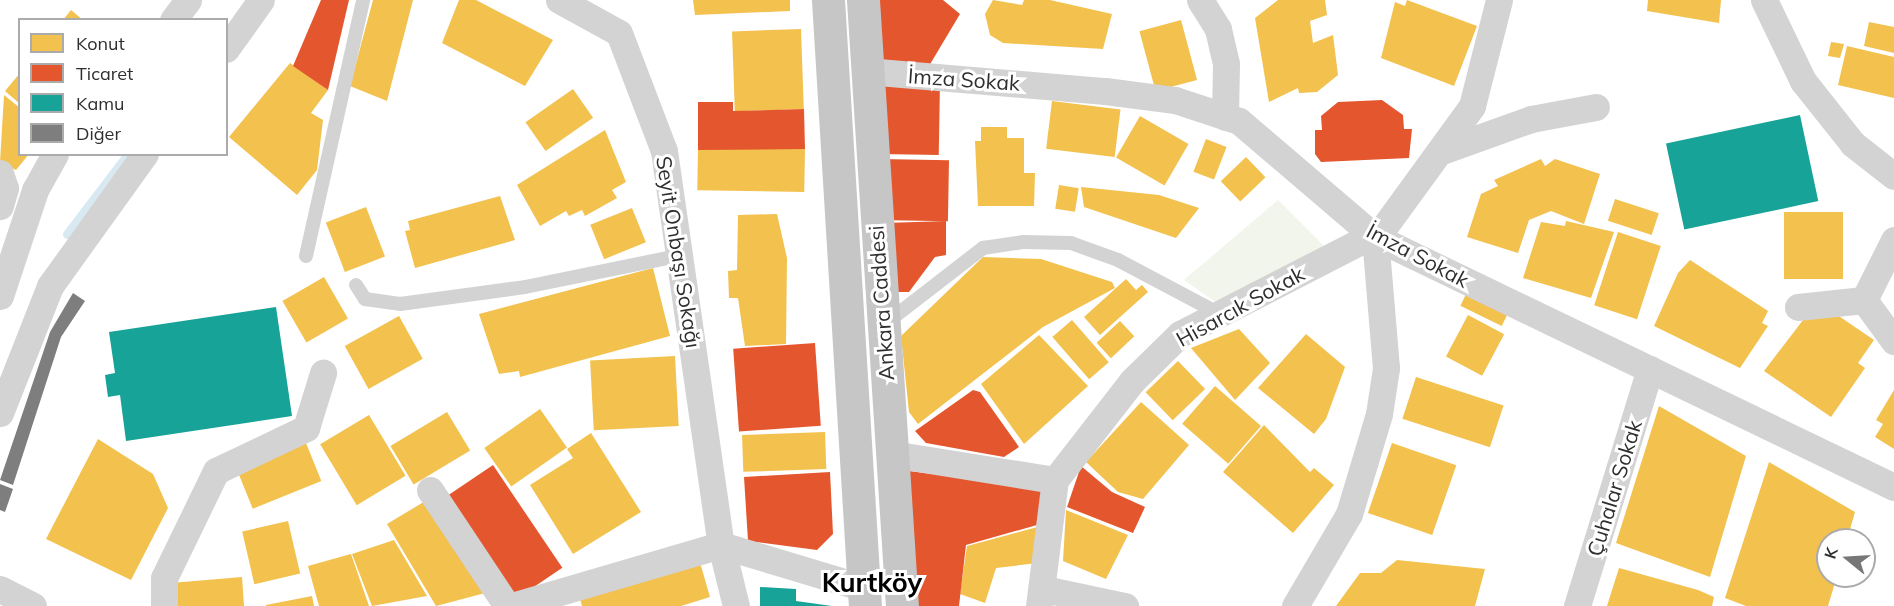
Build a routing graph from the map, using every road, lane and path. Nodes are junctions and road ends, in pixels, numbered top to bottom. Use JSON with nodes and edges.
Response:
{"nodes":[{"id":1,"x":188,"y":0,"type":"edge"},
{"id":2,"x":261,"y":0,"type":"edge"},
{"id":3,"x":363,"y":0,"type":"edge"},
{"id":4,"x":828,"y":0,"type":"edge"},
{"id":5,"x":863,"y":0,"type":"edge"},
{"id":6,"x":1200,"y":0,"type":"edge"},
{"id":7,"x":1499,"y":0,"type":"edge"},
{"id":8,"x":1764,"y":0,"type":"edge"},
{"id":9,"x":570,"y":3,"type":"edge"},
{"id":10,"x":174,"y":18,"type":"edge"},
{"id":11,"x":228,"y":46,"type":"edge"},
{"id":12,"x":866,"y":72,"type":"junction"},
{"id":13,"x":1596,"y":107,"type":"dead end"},
{"id":14,"x":1225,"y":117,"type":"junction"},
{"id":15,"x":1439,"y":152,"type":"junction"},
{"id":16,"x":54,"y":156,"type":"edge"},
{"id":17,"x":144,"y":156,"type":"edge"},
{"id":18,"x":0,"y":173,"type":"edge"},
{"id":19,"x":1894,"y":176,"type":"edge"},
{"id":20,"x":0,"y":206,"type":"edge"},
{"id":21,"x":1375,"y":237,"type":"junction"},
{"id":22,"x":1894,"y":240,"type":"edge"},
{"id":23,"x":682,"y":255,"type":"junction"},
{"id":24,"x":306,"y":256,"type":"dead end"},
{"id":25,"x":356,"y":285,"type":"dead end"},
{"id":26,"x":0,"y":296,"type":"edge"},
{"id":27,"x":1864,"y":300,"type":"junction"},
{"id":28,"x":1798,"y":307,"type":"dead end"},
{"id":29,"x":1220,"y":315,"type":"junction"},
{"id":30,"x":882,"y":326,"type":"junction"},
{"id":31,"x":1894,"y":341,"type":"edge"},
{"id":32,"x":1650,"y":369,"type":"junction"},
{"id":33,"x":323,"y":373,"type":"dead end"},
{"id":34,"x":0,"y":413,"type":"edge"},
{"id":35,"x":892,"y":454,"type":"junction"},
{"id":36,"x":1055,"y":480,"type":"junction"},
{"id":37,"x":1894,"y":487,"type":"edge"},
{"id":38,"x":430,"y":490,"type":"dead end"},
{"id":39,"x":721,"y":545,"type":"junction"},
{"id":40,"x":0,"y":589,"type":"edge"},
{"id":41,"x":865,"y":597,"type":"edge"},
{"id":42,"x":1049,"y":600,"type":"edge"},
{"id":43,"x":33,"y":606,"type":"edge"},
{"id":44,"x":164,"y":606,"type":"edge"},
{"id":45,"x":510,"y":606,"type":"edge"},
{"id":46,"x":736,"y":606,"type":"edge"},
{"id":47,"x":902,"y":606,"type":"edge"},
{"id":48,"x":1125,"y":606,"type":"edge"},
{"id":49,"x":1295,"y":606,"type":"edge"},
{"id":50,"x":1577,"y":606,"type":"edge"}],
"edges":[{"from":1,"to":10,"type":"street"},
{"from":2,"to":11,"type":"street"},
{"from":3,"to":24,"type":"lane"},
{"from":4,"to":41,"type":"main road","name":"Ankara Caddesi"},
{"from":5,"to":12,"type":"main road","name":"Ankara Caddesi"},
{"from":6,"to":14,"type":"street"},
{"from":7,"to":15,"type":"street","name":"Hisarcık Sokak"},
{"from":8,"to":19,"type":"street"},
{"from":9,"to":23,"type":"street","name":"Seyit Onbaşı Sokağı"},
{"from":12,"to":14,"type":"street","name":"İmza Sokak"},
{"from":12,"to":30,"type":"main road","name":"Ankara Caddesi"},
{"from":13,"to":15,"type":"street"},
{"from":14,"to":21,"type":"street","name":"İmza Sokak"},
{"from":15,"to":21,"type":"street","name":"Hisarcık Sokak"},
{"from":16,"to":26,"type":"street"},
{"from":17,"to":34,"type":"street"},
{"from":18,"to":20,"type":"street"},
{"from":21,"to":29,"type":"street","name":"Hisarcık Sokak"},
{"from":21,"to":32,"type":"street","name":"İmza Sokak"},
{"from":21,"to":49,"type":"street"},
{"from":22,"to":27,"type":"street"},
{"from":23,"to":25,"type":"lane"},
{"from":23,"to":39,"type":"street","name":"Seyit Onbaşı Sokağı"},
{"from":27,"to":28,"type":"street"},
{"from":27,"to":31,"type":"street"},
{"from":29,"to":30,"type":"lane"},
{"from":29,"to":36,"type":"street","name":"Hisarcık Sokak"},
{"from":30,"to":35,"type":"main road","name":"Ankara Caddesi"},
{"from":32,"to":37,"type":"street","name":"İmza Sokak"},
{"from":32,"to":50,"type":"street","name":"Çuhalar Sokak"},
{"from":33,"to":44,"type":"street"},
{"from":35,"to":36,"type":"street"},
{"from":35,"to":47,"type":"main road","name":"Ankara Caddesi"},
{"from":36,"to":42,"type":"street"},
{"from":38,"to":45,"type":"street"},
{"from":39,"to":41,"type":"street"},
{"from":39,"to":45,"type":"street"},
{"from":39,"to":46,"type":"street","name":"Seyit Onbaşı Sokağı"},
{"from":40,"to":43,"type":"street"},
{"from":42,"to":48,"type":"street"}]}
